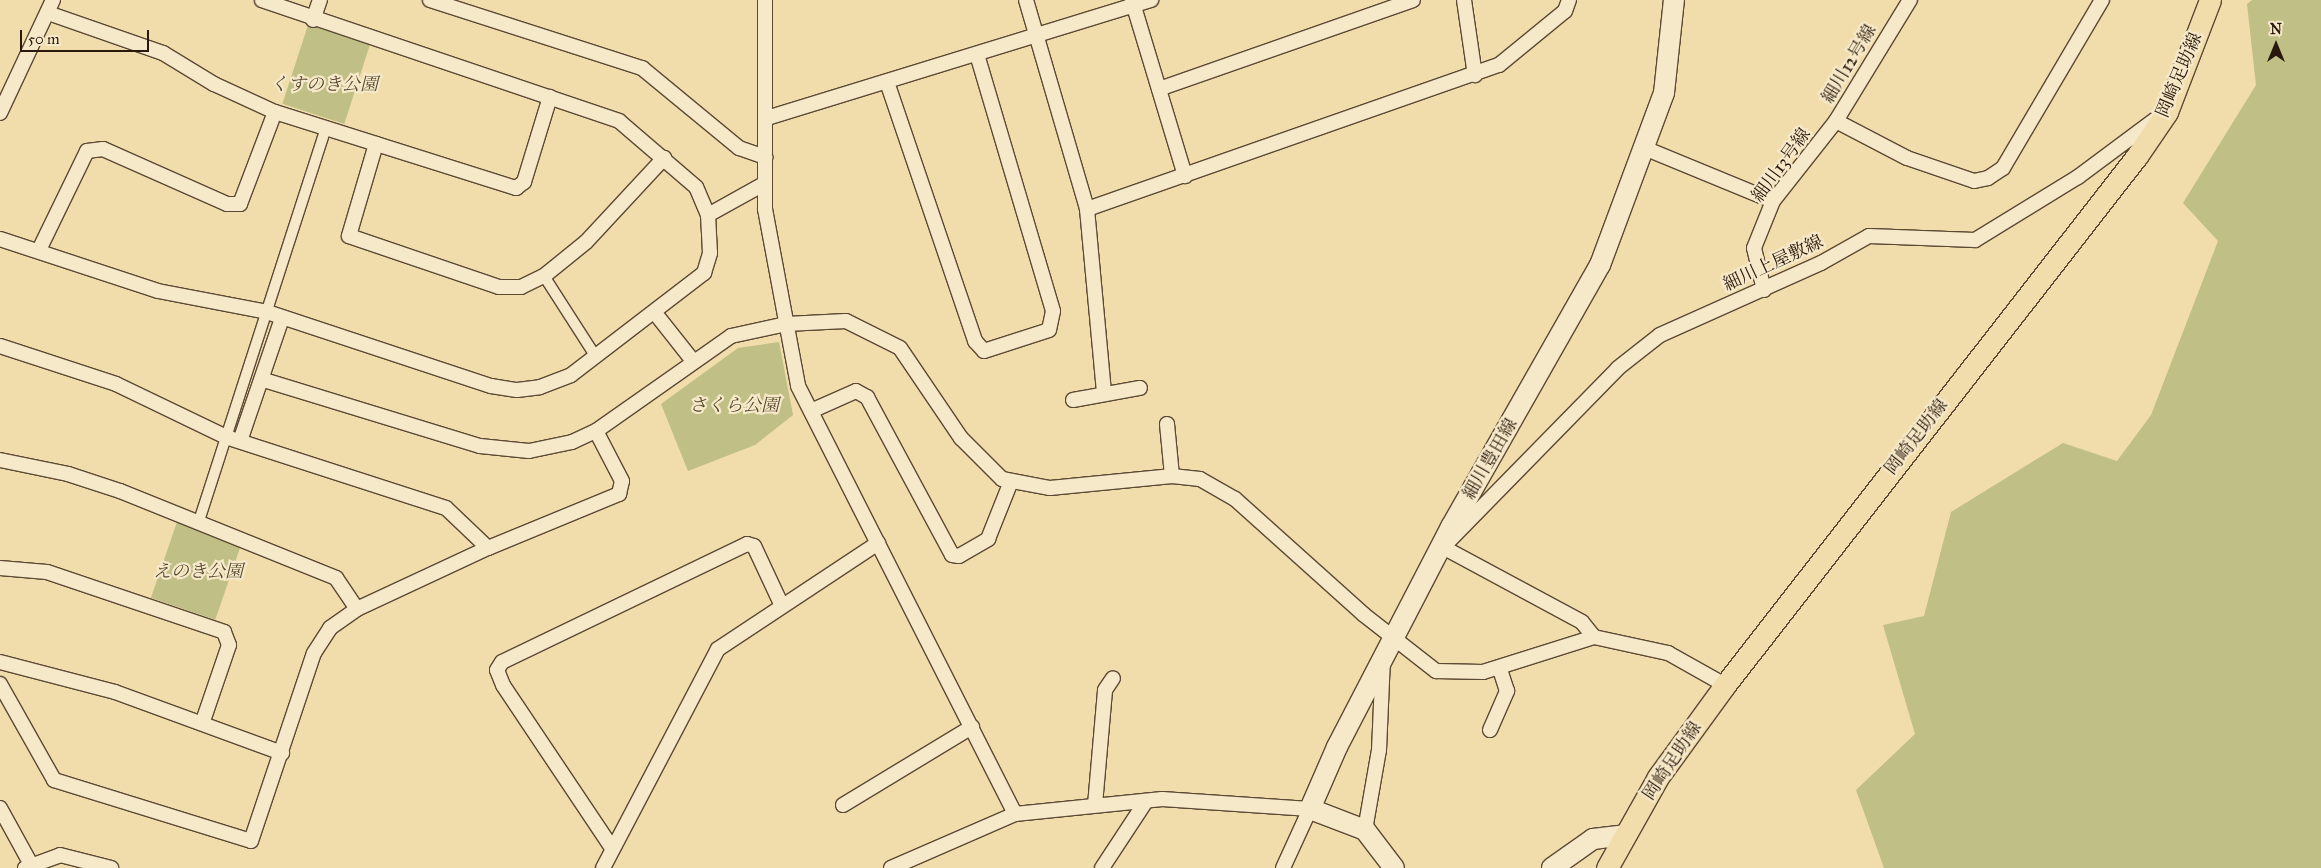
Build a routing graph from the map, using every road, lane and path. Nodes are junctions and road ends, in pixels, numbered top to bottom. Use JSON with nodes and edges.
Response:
{"nodes":[{"id":1,"x":262,"y":0,"type":"edge"},
{"id":2,"x":320,"y":0,"type":"edge"},
{"id":3,"x":430,"y":0,"type":"edge"},
{"id":4,"x":766,"y":0,"type":"edge"},
{"id":5,"x":1026,"y":0,"type":"edge"},
{"id":6,"x":1151,"y":0,"type":"edge"},
{"id":7,"x":1412,"y":0,"type":"edge"},
{"id":8,"x":1464,"y":0,"type":"edge"},
{"id":9,"x":1568,"y":0,"type":"edge"},
{"id":10,"x":1674,"y":0,"type":"edge"},
{"id":11,"x":1910,"y":0,"type":"edge"},
{"id":12,"x":2102,"y":0,"type":"edge"},
{"id":13,"x":2210,"y":0,"type":"edge"},
{"id":14,"x":1132,"y":3,"type":"edge"},
{"id":15,"x":51,"y":7,"type":"edge"},
{"id":16,"x":313,"y":20,"type":"junction"},
{"id":17,"x":1037,"y":36,"type":"junction"},
{"id":18,"x":977,"y":54,"type":"junction"},
{"id":19,"x":1475,"y":75,"type":"junction"},
{"id":20,"x":887,"y":82,"type":"junction"},
{"id":21,"x":1159,"y":89,"type":"junction"},
{"id":22,"x":550,"y":97,"type":"junction"},
{"id":23,"x":275,"y":112,"type":"junction"},
{"id":24,"x":2167,"y":112,"type":"junction"},
{"id":25,"x":0,"y":113,"type":"edge"},
{"id":26,"x":767,"y":118,"type":"junction"},
{"id":27,"x":1836,"y":121,"type":"junction"},
{"id":28,"x":326,"y":128,"type":"junction"},
{"id":29,"x":376,"y":144,"type":"junction"},
{"id":30,"x":1644,"y":148,"type":"junction"},
{"id":31,"x":766,"y":157,"type":"junction"},
{"id":32,"x":664,"y":158,"type":"junction"},
{"id":33,"x":1185,"y":176,"type":"junction"},
{"id":34,"x":764,"y":184,"type":"junction"},
{"id":35,"x":1773,"y":201,"type":"junction"},
{"id":36,"x":1087,"y":209,"type":"junction"},
{"id":37,"x":708,"y":216,"type":"junction"},
{"id":38,"x":0,"y":239,"type":"edge"},
{"id":39,"x":39,"y":250,"type":"junction"},
{"id":40,"x":544,"y":276,"type":"junction"},
{"id":41,"x":1764,"y":290,"type":"junction"},
{"id":42,"x":267,"y":312,"type":"junction"},
{"id":43,"x":655,"y":313,"type":"junction"},
{"id":44,"x":282,"y":318,"type":"junction"},
{"id":45,"x":786,"y":324,"type":"junction"},
{"id":46,"x":0,"y":346,"type":"edge"},
{"id":47,"x":596,"y":358,"type":"junction"},
{"id":48,"x":694,"y":361,"type":"junction"},
{"id":49,"x":264,"y":380,"type":"junction"},
{"id":50,"x":1140,"y":388,"type":"dead end"},
{"id":51,"x":1104,"y":393,"type":"junction"},
{"id":52,"x":1073,"y":400,"type":"dead end"},
{"id":53,"x":811,"y":411,"type":"junction"},
{"id":54,"x":1167,"y":424,"type":"dead end"},
{"id":55,"x":596,"y":432,"type":"junction"},
{"id":56,"x":226,"y":437,"type":"junction"},
{"id":57,"x":240,"y":441,"type":"junction"},
{"id":58,"x":0,"y":460,"type":"edge"},
{"id":59,"x":1172,"y":476,"type":"junction"},
{"id":60,"x":1010,"y":484,"type":"junction"},
{"id":61,"x":198,"y":524,"type":"junction"},
{"id":62,"x":878,"y":543,"type":"junction"},
{"id":63,"x":1443,"y":547,"type":"junction"},
{"id":64,"x":488,"y":548,"type":"junction"},
{"id":65,"x":0,"y":568,"type":"edge"},
{"id":66,"x":782,"y":606,"type":"junction"},
{"id":67,"x":357,"y":609,"type":"junction"},
{"id":68,"x":1594,"y":637,"type":"junction"},
{"id":69,"x":1393,"y":638,"type":"junction"},
{"id":70,"x":1383,"y":656,"type":"junction"},
{"id":71,"x":0,"y":662,"type":"edge"},
{"id":72,"x":1499,"y":667,"type":"junction"},
{"id":73,"x":1113,"y":678,"type":"dead end"},
{"id":74,"x":0,"y":684,"type":"edge"},
{"id":75,"x":1725,"y":685,"type":"junction"},
{"id":76,"x":203,"y":721,"type":"junction"},
{"id":77,"x":972,"y":728,"type":"junction"},
{"id":78,"x":1490,"y":730,"type":"dead end"},
{"id":79,"x":282,"y":753,"type":"junction"},
{"id":80,"x":1146,"y":801,"type":"junction"},
{"id":81,"x":843,"y":805,"type":"dead end"},
{"id":82,"x":1095,"y":805,"type":"junction"},
{"id":83,"x":0,"y":808,"type":"edge"},
{"id":84,"x":1310,"y":809,"type":"junction"},
{"id":85,"x":1015,"y":814,"type":"junction"},
{"id":86,"x":1366,"y":830,"type":"junction"},
{"id":87,"x":1626,"y":835,"type":"junction"},
{"id":88,"x":612,"y":848,"type":"junction"},
{"id":89,"x":30,"y":866,"type":"edge"},
{"id":90,"x":111,"y":868,"type":"edge"},
{"id":91,"x":603,"y":868,"type":"edge"},
{"id":92,"x":891,"y":868,"type":"edge"},
{"id":93,"x":1102,"y":868,"type":"edge"},
{"id":94,"x":1283,"y":868,"type":"edge"},
{"id":95,"x":1394,"y":868,"type":"edge"},
{"id":96,"x":1552,"y":868,"type":"edge"},
{"id":97,"x":1607,"y":868,"type":"edge"}],
"edges":[{"from":1,"to":16,"type":"street"},
{"from":2,"to":16,"type":"street"},
{"from":3,"to":31,"type":"street"},
{"from":4,"to":26,"type":"street"},
{"from":5,"to":17,"type":"street"},
{"from":6,"to":14,"type":"street"},
{"from":7,"to":21,"type":"street"},
{"from":8,"to":19,"type":"street"},
{"from":9,"to":19,"type":"street"},
{"from":10,"to":30,"type":"main road","name":"細川豊田線"},
{"from":11,"to":27,"type":"street","name":"細川12号線"},
{"from":12,"to":27,"type":"street"},
{"from":13,"to":24,"type":"main road","name":"岡崎足助線"},
{"from":14,"to":17,"type":"street"},
{"from":14,"to":21,"type":"street"},
{"from":15,"to":23,"type":"street"},
{"from":15,"to":25,"type":"street"},
{"from":16,"to":22,"type":"street"},
{"from":17,"to":18,"type":"street"},
{"from":17,"to":36,"type":"street"},
{"from":18,"to":20,"type":"street"},
{"from":18,"to":20,"type":"street"},
{"from":19,"to":33,"type":"street"},
{"from":20,"to":26,"type":"street"},
{"from":21,"to":33,"type":"street"},
{"from":22,"to":29,"type":"street"},
{"from":22,"to":32,"type":"street"},
{"from":23,"to":28,"type":"street"},
{"from":23,"to":39,"type":"street"},
{"from":24,"to":41,"type":"street","name":"細川上屋敷線"},
{"from":24,"to":75,"type":"main road","name":"岡崎足助線"},
{"from":26,"to":31,"type":"street"},
{"from":27,"to":35,"type":"street","name":"細川13号線"},
{"from":28,"to":29,"type":"street"},
{"from":28,"to":42,"type":"street"},
{"from":29,"to":40,"type":"street"},
{"from":30,"to":35,"type":"street"},
{"from":30,"to":63,"type":"main road","name":"細川豊田線"},
{"from":31,"to":34,"type":"street"},
{"from":32,"to":37,"type":"street"},
{"from":32,"to":40,"type":"street"},
{"from":33,"to":36,"type":"street"},
{"from":34,"to":37,"type":"street"},
{"from":34,"to":45,"type":"street"},
{"from":35,"to":41,"type":"street","name":"細川13号線"},
{"from":36,"to":51,"type":"street"},
{"from":37,"to":43,"type":"street"},
{"from":38,"to":39,"type":"street"},
{"from":39,"to":42,"type":"street"},
{"from":40,"to":47,"type":"street"},
{"from":41,"to":63,"type":"street","name":"細川上屋敷線"},
{"from":42,"to":44,"type":"street"},
{"from":42,"to":56,"type":"street"},
{"from":43,"to":47,"type":"street"},
{"from":43,"to":48,"type":"street"},
{"from":44,"to":47,"type":"street"},
{"from":44,"to":49,"type":"street"},
{"from":45,"to":48,"type":"street"},
{"from":45,"to":53,"type":"street"},
{"from":45,"to":60,"type":"street"},
{"from":46,"to":56,"type":"street"},
{"from":48,"to":55,"type":"street"},
{"from":49,"to":55,"type":"street"},
{"from":49,"to":57,"type":"street"},
{"from":50,"to":51,"type":"street"},
{"from":51,"to":52,"type":"street"},
{"from":53,"to":60,"type":"street"},
{"from":53,"to":62,"type":"street"},
{"from":54,"to":59,"type":"street"},
{"from":55,"to":64,"type":"street"},
{"from":56,"to":57,"type":"street"},
{"from":56,"to":61,"type":"street"},
{"from":57,"to":64,"type":"street"},
{"from":58,"to":61,"type":"street"},
{"from":59,"to":60,"type":"street"},
{"from":59,"to":69,"type":"street"},
{"from":61,"to":67,"type":"street"},
{"from":62,"to":66,"type":"street"},
{"from":62,"to":77,"type":"street"},
{"from":63,"to":68,"type":"street"},
{"from":63,"to":69,"type":"main road","name":"細川豊田線"},
{"from":64,"to":67,"type":"street"},
{"from":65,"to":76,"type":"street"},
{"from":66,"to":88,"type":"street"},
{"from":66,"to":88,"type":"street"},
{"from":67,"to":79,"type":"street"},
{"from":68,"to":72,"type":"street"},
{"from":68,"to":75,"type":"street"},
{"from":69,"to":70,"type":"main road","name":"細川豊田線"},
{"from":69,"to":72,"type":"street"},
{"from":70,"to":84,"type":"main road","name":"細川豊田線"},
{"from":70,"to":86,"type":"street"},
{"from":71,"to":76,"type":"street"},
{"from":72,"to":78,"type":"street"},
{"from":73,"to":82,"type":"street"},
{"from":74,"to":79,"type":"street"},
{"from":75,"to":87,"type":"main road","name":"岡崎足助線"},
{"from":76,"to":79,"type":"street"},
{"from":77,"to":81,"type":"street"},
{"from":77,"to":85,"type":"street"},
{"from":80,"to":82,"type":"street"},
{"from":80,"to":84,"type":"street"},
{"from":80,"to":93,"type":"street"},
{"from":82,"to":85,"type":"street"},
{"from":83,"to":89,"type":"street"},
{"from":84,"to":86,"type":"main road"},
{"from":84,"to":94,"type":"street"},
{"from":85,"to":92,"type":"street"},
{"from":86,"to":95,"type":"main road"},
{"from":87,"to":96,"type":"main road"},
{"from":87,"to":97,"type":"main road","name":"岡崎足助線"},
{"from":88,"to":91,"type":"street"},
{"from":89,"to":90,"type":"street"}]}
